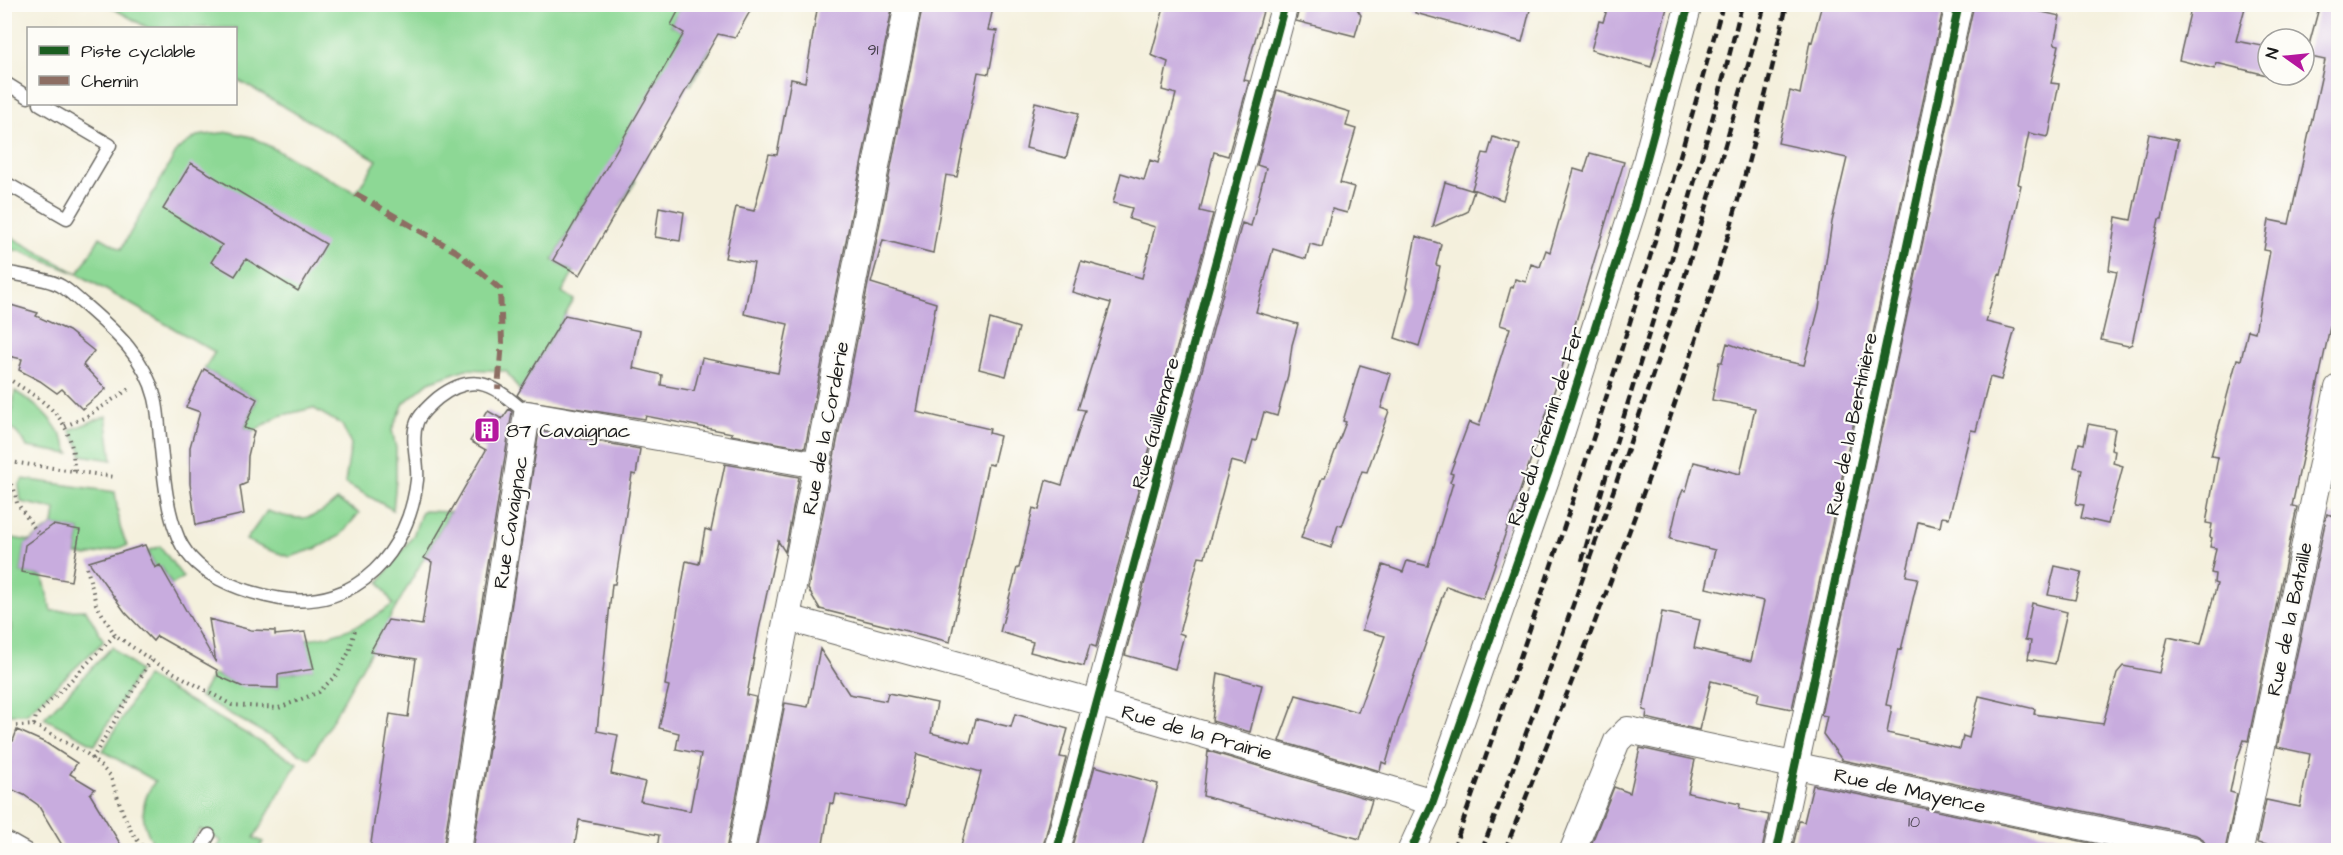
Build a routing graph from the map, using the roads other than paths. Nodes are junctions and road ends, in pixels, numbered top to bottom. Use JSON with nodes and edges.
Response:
{"nodes":[{"id":1,"x":908,"y":4,"type":"edge"},
{"id":2,"x":1286,"y":4,"type":"edge"},
{"id":3,"x":1689,"y":4,"type":"edge"},
{"id":4,"x":1959,"y":4,"type":"edge"},
{"id":5,"x":4,"y":82,"type":"edge"},
{"id":6,"x":27,"y":95,"type":"edge"},
{"id":7,"x":42,"y":105,"type":"edge"},
{"id":8,"x":4,"y":182,"type":"edge"},
{"id":9,"x":4,"y":272,"type":"edge"},
{"id":10,"x":2338,"y":388,"type":"edge"},
{"id":11,"x":527,"y":414,"type":"junction"},
{"id":12,"x":818,"y":465,"type":"junction"},
{"id":13,"x":788,"y":618,"type":"junction"},
{"id":14,"x":1097,"y":703,"type":"junction"},
{"id":15,"x":1796,"y":766,"type":"junction"},
{"id":16,"x":1432,"y":801,"type":"junction"},
{"id":17,"x":209,"y":834,"type":"dead end"},
{"id":18,"x":4,"y":837,"type":"edge"},
{"id":19,"x":27,"y":850,"type":"edge"},
{"id":20,"x":200,"y":850,"type":"edge"},
{"id":21,"x":458,"y":850,"type":"edge"},
{"id":22,"x":741,"y":850,"type":"edge"},
{"id":23,"x":1057,"y":850,"type":"edge"},
{"id":24,"x":1411,"y":850,"type":"edge"},
{"id":25,"x":1573,"y":850,"type":"edge"},
{"id":26,"x":1777,"y":850,"type":"edge"},
{"id":27,"x":2193,"y":850,"type":"edge"},
{"id":28,"x":2240,"y":850,"type":"edge"}],
"edges":[{"from":1,"to":12,"type":"street","name":"Rue de la Corderie"},
{"from":2,"to":14,"type":"street","name":"Rue Guillemare"},
{"from":3,"to":16,"type":"street","name":"Rue du Chemin de Fer"},
{"from":4,"to":15,"type":"street","name":"Rue de la Bertinière"},
{"from":5,"to":6,"type":"lane"},
{"from":7,"to":8,"type":"lane"},
{"from":9,"to":11,"type":"lane"},
{"from":10,"to":28,"type":"street","name":"Rue de la Bataille"},
{"from":11,"to":12,"type":"street"},
{"from":11,"to":21,"type":"street","name":"Rue Cavaignac"},
{"from":12,"to":13,"type":"street","name":"Rue de la Corderie"},
{"from":13,"to":14,"type":"street","name":"Rue de la Prairie"},
{"from":13,"to":22,"type":"street","name":"Rue de la Corderie"},
{"from":14,"to":16,"type":"street","name":"Rue de la Prairie"},
{"from":14,"to":23,"type":"street","name":"Rue Guillemare"},
{"from":15,"to":25,"type":"street","name":"Rue de Mayence"},
{"from":15,"to":26,"type":"street","name":"Rue de la Bertinière"},
{"from":15,"to":27,"type":"street","name":"Rue de Mayence"},
{"from":16,"to":24,"type":"street","name":"Rue du Chemin de Fer"},
{"from":17,"to":20,"type":"lane"},
{"from":18,"to":19,"type":"lane"}]}
